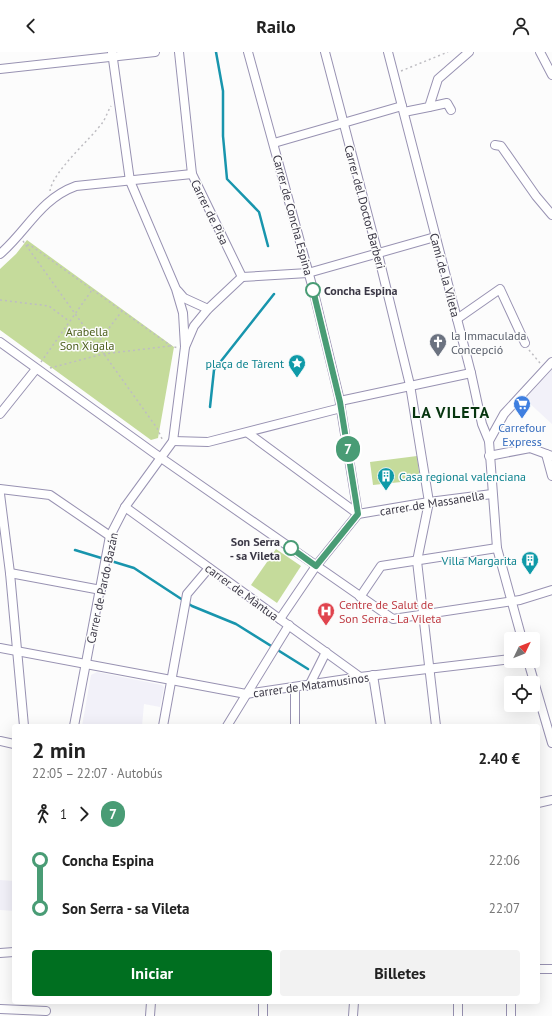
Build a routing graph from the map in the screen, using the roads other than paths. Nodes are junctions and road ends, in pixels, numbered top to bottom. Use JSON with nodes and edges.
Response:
{"nodes":[{"id":1,"x":155,"y":52,"type":"edge"},
{"id":2,"x":178,"y":52,"type":"edge"},
{"id":3,"x":248,"y":52,"type":"edge"},
{"id":4,"x":325,"y":52,"type":"edge"},
{"id":5,"x":388,"y":52,"type":"edge"},
{"id":6,"x":469,"y":52,"type":"edge"},
{"id":7,"x":540,"y":52,"type":"edge"},
{"id":8,"x":112,"y":54,"type":"edge"},
{"id":9,"x":0,"y":69,"type":"edge"},
{"id":10,"x":552,"y":75,"type":"edge"},
{"id":11,"x":429,"y":107,"type":"junction"},
{"id":12,"x":403,"y":109,"type":"junction"},
{"id":13,"x":451,"y":110,"type":"dead end"},
{"id":14,"x":343,"y":123,"type":"junction"},
{"id":15,"x":274,"y":143,"type":"junction"},
{"id":16,"x":495,"y":145,"type":"dead end"},
{"id":17,"x":192,"y":174,"type":"junction"},
{"id":18,"x":130,"y":181,"type":"junction"},
{"id":19,"x":552,"y":215,"type":"edge"},
{"id":20,"x":435,"y":237,"type":"junction"},
{"id":21,"x":0,"y":254,"type":"edge"},
{"id":22,"x":378,"y":254,"type":"junction"},
{"id":23,"x":308,"y":272,"type":"junction"},
{"id":24,"x":242,"y":277,"type":"junction"},
{"id":25,"x":176,"y":289,"type":"junction"},
{"id":26,"x":208,"y":309,"type":"junction"},
{"id":27,"x":457,"y":319,"type":"junction"},
{"id":28,"x":0,"y":342,"type":"edge"},
{"id":29,"x":525,"y":342,"type":"road end"},
{"id":30,"x":184,"y":349,"type":"junction"},
{"id":31,"x":552,"y":362,"type":"edge"},
{"id":32,"x":36,"y":369,"type":"junction"},
{"id":33,"x":471,"y":373,"type":"junction"},
{"id":34,"x":410,"y":385,"type":"junction"},
{"id":35,"x":341,"y":405,"type":"junction"},
{"id":36,"x":0,"y":414,"type":"edge"},
{"id":37,"x":248,"y":433,"type":"junction"},
{"id":38,"x":173,"y":441,"type":"junction"},
{"id":39,"x":489,"y":441,"type":"junction"},
{"id":40,"x":549,"y":455,"type":"edge"},
{"id":41,"x":489,"y":456,"type":"junction"},
{"id":42,"x":161,"y":457,"type":"junction"},
{"id":43,"x":552,"y":476,"type":"edge"},
{"id":44,"x":0,"y":489,"type":"edge"},
{"id":45,"x":0,"y":494,"type":"edge"},
{"id":46,"x":492,"y":494,"type":"junction"},
{"id":47,"x":429,"y":502,"type":"junction"},
{"id":48,"x":125,"y":507,"type":"junction"},
{"id":49,"x":358,"y":514,"type":"junction"},
{"id":50,"x":110,"y":536,"type":"junction"},
{"id":51,"x":497,"y":548,"type":"junction"},
{"id":52,"x":418,"y":561,"type":"junction"},
{"id":53,"x":316,"y":566,"type":"junction"},
{"id":54,"x":209,"y":568,"type":"junction"},
{"id":55,"x":10,"y":573,"type":"junction"},
{"id":56,"x":101,"y":590,"type":"junction"},
{"id":57,"x":552,"y":590,"type":"edge"},
{"id":58,"x":360,"y":597,"type":"junction"},
{"id":59,"x":511,"y":601,"type":"junction"},
{"id":60,"x":424,"y":614,"type":"junction"},
{"id":61,"x":280,"y":619,"type":"junction"},
{"id":62,"x":289,"y":625,"type":"junction"},
{"id":63,"x":520,"y":632,"type":"edge"},
{"id":64,"x":0,"y":648,"type":"edge"},
{"id":65,"x":18,"y":652,"type":"junction"},
{"id":66,"x":326,"y":652,"type":"junction"},
{"id":67,"x":504,"y":660,"type":"edge"},
{"id":68,"x":86,"y":664,"type":"junction"},
{"id":69,"x":531,"y":668,"type":"edge"},
{"id":70,"x":430,"y":670,"type":"junction"},
{"id":71,"x":373,"y":676,"type":"junction"},
{"id":72,"x":360,"y":677,"type":"junction"},
{"id":73,"x":170,"y":681,"type":"junction"},
{"id":74,"x":309,"y":686,"type":"junction"},
{"id":75,"x":295,"y":688,"type":"junction"},
{"id":76,"x":246,"y":694,"type":"junction"},
{"id":77,"x":548,"y":716,"type":"edge"},
{"id":78,"x":24,"y":724,"type":"edge"},
{"id":79,"x":74,"y":724,"type":"edge"},
{"id":80,"x":163,"y":724,"type":"edge"},
{"id":81,"x":228,"y":724,"type":"edge"},
{"id":82,"x":295,"y":724,"type":"edge"},
{"id":83,"x":381,"y":724,"type":"edge"},
{"id":84,"x":436,"y":724,"type":"edge"},
{"id":85,"x":0,"y":741,"type":"edge"},
{"id":86,"x":552,"y":743,"type":"edge"},
{"id":87,"x":12,"y":744,"type":"edge"},
{"id":88,"x":552,"y":800,"type":"edge"},
{"id":89,"x":540,"y":803,"type":"edge"},
{"id":90,"x":12,"y":952,"type":"edge"},
{"id":91,"x":0,"y":953,"type":"edge"},
{"id":92,"x":540,"y":969,"type":"edge"},
{"id":93,"x":552,"y":969,"type":"edge"},
{"id":94,"x":151,"y":1004,"type":"edge"},
{"id":95,"x":263,"y":1004,"type":"edge"},
{"id":96,"x":354,"y":1004,"type":"edge"},
{"id":97,"x":458,"y":1004,"type":"edge"},
{"id":98,"x":511,"y":1004,"type":"edge"},
{"id":99,"x":0,"y":1009,"type":"edge"},
{"id":100,"x":46,"y":1013,"type":"edge"},
{"id":101,"x":150,"y":1016,"type":"edge"},
{"id":102,"x":263,"y":1016,"type":"edge"},
{"id":103,"x":353,"y":1016,"type":"edge"},
{"id":104,"x":458,"y":1016,"type":"edge"},
{"id":105,"x":511,"y":1016,"type":"edge"}],
"edges":[{"from":1,"to":8,"type":"street"},
{"from":2,"to":17,"type":"street","name":"Carrer de Pisa"},
{"from":3,"to":15,"type":"street","name":"Carrer de Concha Espina"},
{"from":4,"to":14,"type":"street","name":"Carrer del Doctor Barberi"},
{"from":5,"to":12,"type":"street","name":"Camí de la Vileta"},
{"from":6,"to":11,"type":"street"},
{"from":7,"to":10,"type":"street"},
{"from":8,"to":9,"type":"street"},
{"from":8,"to":18,"type":"street"},
{"from":11,"to":12,"type":"street"},
{"from":11,"to":13,"type":"street"},
{"from":12,"to":14,"type":"street"},
{"from":12,"to":20,"type":"street","name":"Camí de la Vileta"},
{"from":14,"to":15,"type":"street"},
{"from":14,"to":22,"type":"street","name":"Carrer del Doctor Barberi"},
{"from":15,"to":23,"type":"street","name":"Carrer de Concha Espina"},
{"from":16,"to":19,"type":"street"},
{"from":17,"to":18,"type":"street"},
{"from":17,"to":24,"type":"street","name":"Carrer de Pisa"},
{"from":18,"to":21,"type":"street"},
{"from":18,"to":25,"type":"street"},
{"from":20,"to":22,"type":"street"},
{"from":20,"to":27,"type":"street","name":"Camí de la Vileta"},
{"from":22,"to":23,"type":"street"},
{"from":22,"to":34,"type":"street","name":"Carrer del Doctor Barberi"},
{"from":23,"to":24,"type":"street"},
{"from":23,"to":35,"type":"street","name":"Carrer de Concha Espina"},
{"from":24,"to":26,"type":"street"},
{"from":25,"to":26,"type":"street"},
{"from":25,"to":30,"type":"street"},
{"from":26,"to":30,"type":"street"},
{"from":27,"to":29,"type":"street"},
{"from":27,"to":33,"type":"street","name":"Camí de la Vileta"},
{"from":28,"to":32,"type":"street"},
{"from":30,"to":38,"type":"street"},
{"from":31,"to":39,"type":"street"},
{"from":32,"to":36,"type":"street"},
{"from":32,"to":42,"type":"street"},
{"from":33,"to":34,"type":"street"},
{"from":33,"to":39,"type":"street","name":"Camí de la Vileta"},
{"from":34,"to":35,"type":"street"},
{"from":34,"to":47,"type":"street","name":"Carrer del Doctor Barberi"},
{"from":35,"to":37,"type":"street"},
{"from":35,"to":49,"type":"street","name":"Carrer de Concha Espina"},
{"from":37,"to":38,"type":"street"},
{"from":37,"to":49,"type":"street"},
{"from":38,"to":42,"type":"street","name":"Carrer de Pardo Bazán"},
{"from":39,"to":41,"type":"street","name":"Camí de la Vileta"},
{"from":40,"to":41,"type":"street"},
{"from":40,"to":43,"type":"street"},
{"from":41,"to":46,"type":"street","name":"Camí de la Vileta"},
{"from":42,"to":48,"type":"street","name":"Carrer de Pardo Bazán"},
{"from":42,"to":53,"type":"street"},
{"from":44,"to":50,"type":"street"},
{"from":45,"to":55,"type":"street"},
{"from":46,"to":47,"type":"street","name":"carrer de Massanella"},
{"from":46,"to":51,"type":"street","name":"Camí de la Vileta"},
{"from":47,"to":49,"type":"street","name":"carrer de Massanella"},
{"from":47,"to":52,"type":"street","name":"Carrer del Doctor Barberi"},
{"from":48,"to":50,"type":"street","name":"Carrer de Pardo Bazán"},
{"from":48,"to":54,"type":"street","name":"carrer de Màntua"},
{"from":49,"to":53,"type":"street"},
{"from":50,"to":56,"type":"street","name":"Carrer de Pardo Bazán"},
{"from":51,"to":52,"type":"street"},
{"from":51,"to":59,"type":"street","name":"Camí de la Vileta"},
{"from":52,"to":58,"type":"street"},
{"from":52,"to":60,"type":"street","name":"Carrer del Doctor Barberi"},
{"from":53,"to":58,"type":"street"},
{"from":53,"to":61,"type":"street"},
{"from":54,"to":61,"type":"street","name":"carrer de Màntua"},
{"from":54,"to":73,"type":"street"},
{"from":55,"to":56,"type":"street"},
{"from":55,"to":65,"type":"street"},
{"from":56,"to":68,"type":"street","name":"Carrer de Pardo Bazán"},
{"from":57,"to":59,"type":"street"},
{"from":58,"to":60,"type":"street"},
{"from":59,"to":60,"type":"street"},
{"from":59,"to":63,"type":"street","name":"Camí de la Vileta"},
{"from":60,"to":70,"type":"street","name":"Carrer del Doctor Barberi"},
{"from":61,"to":62,"type":"street","name":"carrer de Màntua"},
{"from":62,"to":66,"type":"street","name":"carrer de Màntua"},
{"from":62,"to":76,"type":"street"},
{"from":64,"to":65,"type":"street","name":"carrer de Matamusinos"},
{"from":65,"to":68,"type":"street","name":"carrer de Matamusinos"},
{"from":65,"to":78,"type":"street"},
{"from":66,"to":72,"type":"street","name":"carrer de Màntua"},
{"from":66,"to":74,"type":"street"},
{"from":67,"to":70,"type":"street","name":"carrer de Matamusinos"},
{"from":68,"to":73,"type":"street","name":"carrer de Matamusinos"},
{"from":68,"to":79,"type":"street","name":"Carrer de Pardo Bazán"},
{"from":69,"to":77,"type":"street"},
{"from":70,"to":71,"type":"street","name":"carrer de Matamusinos"},
{"from":70,"to":84,"type":"street","name":"Carrer del Doctor Barberi"},
{"from":71,"to":72,"type":"street","name":"carrer de Matamusinos"},
{"from":71,"to":83,"type":"street"},
{"from":72,"to":74,"type":"street","name":"carrer de Matamusinos"},
{"from":73,"to":76,"type":"street","name":"carrer de Matamusinos"},
{"from":73,"to":80,"type":"street"},
{"from":74,"to":75,"type":"street","name":"carrer de Matamusinos"},
{"from":75,"to":76,"type":"street","name":"carrer de Matamusinos"},
{"from":75,"to":82,"type":"street"},
{"from":76,"to":81,"type":"street"},
{"from":77,"to":86,"type":"street"},
{"from":85,"to":87,"type":"street"},
{"from":88,"to":89,"type":"street"},
{"from":90,"to":91,"type":"street"},
{"from":92,"to":93,"type":"street"},
{"from":94,"to":101,"type":"street"},
{"from":95,"to":102,"type":"street"},
{"from":96,"to":103,"type":"street"},
{"from":97,"to":104,"type":"street"},
{"from":98,"to":105,"type":"street"},
{"from":99,"to":100,"type":"street"}]}
